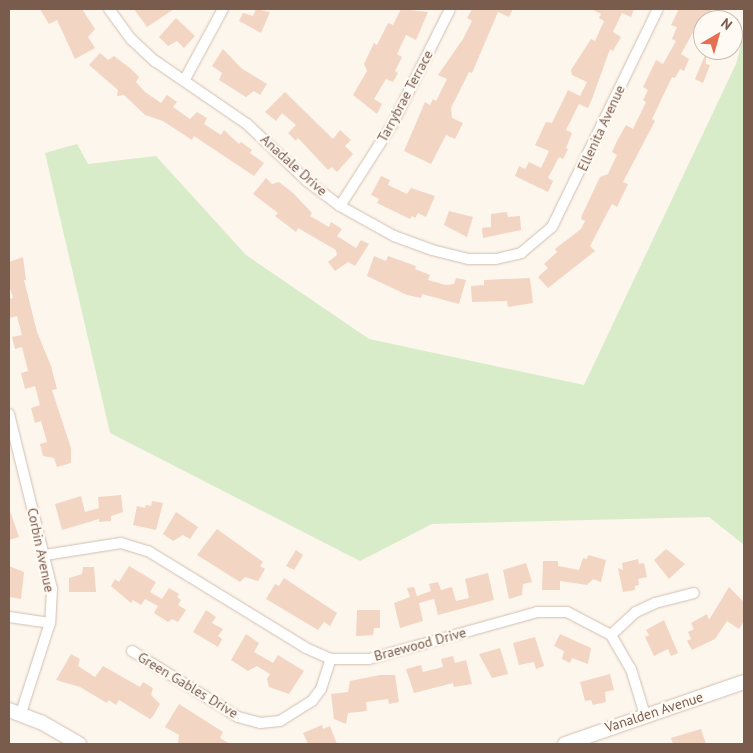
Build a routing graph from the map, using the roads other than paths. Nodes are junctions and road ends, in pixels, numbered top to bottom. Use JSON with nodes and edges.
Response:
{"nodes":[{"id":1,"x":109,"y":9,"type":"edge"},
{"id":2,"x":223,"y":9,"type":"edge"},
{"id":3,"x":450,"y":9,"type":"edge"},
{"id":4,"x":658,"y":9,"type":"edge"},
{"id":5,"x":184,"y":81,"type":"junction"},
{"id":6,"x":340,"y":206,"type":"junction"},
{"id":7,"x":537,"y":241,"type":"joint"},
{"id":8,"x":9,"y":414,"type":"edge"},
{"id":9,"x":45,"y":555,"type":"junction"},
{"id":10,"x":694,"y":593,"type":"dead end"},
{"id":11,"x":9,"y":617,"type":"edge"},
{"id":12,"x":50,"y":623,"type":"junction"},
{"id":13,"x":611,"y":635,"type":"junction"},
{"id":14,"x":132,"y":651,"type":"dead end"},
{"id":15,"x":331,"y":660,"type":"junction"},
{"id":16,"x":744,"y":682,"type":"edge"},
{"id":17,"x":15,"y":712,"type":"edge"},
{"id":18,"x":645,"y":715,"type":"junction"},
{"id":19,"x":80,"y":744,"type":"edge"},
{"id":20,"x":565,"y":744,"type":"edge"}],
"edges":[{"from":1,"to":5,"type":"street","name":"Anadale Drive"},
{"from":2,"to":5,"type":"street"},
{"from":3,"to":6,"type":"street","name":"Tarrybrae Terrace"},
{"from":4,"to":7,"type":"street","name":"Ellenita Avenue"},
{"from":5,"to":6,"type":"street","name":"Anadale Drive"},
{"from":6,"to":7,"type":"street","name":"Anadale Drive"},
{"from":8,"to":9,"type":"street","name":"Corbin Avenue"},
{"from":9,"to":12,"type":"street","name":"Corbin Avenue"},
{"from":9,"to":15,"type":"street","name":"Braewood Drive"},
{"from":10,"to":13,"type":"street"},
{"from":11,"to":12,"type":"street"},
{"from":12,"to":17,"type":"street","name":"Corbin Avenue"},
{"from":13,"to":15,"type":"street","name":"Braewood Drive"},
{"from":13,"to":18,"type":"street"},
{"from":14,"to":15,"type":"street","name":"Green Gables Drive"},
{"from":16,"to":18,"type":"main road","name":"Vanalden Avenue"},
{"from":17,"to":19,"type":"main road"},
{"from":18,"to":20,"type":"main road","name":"Vanalden Avenue"}]}
